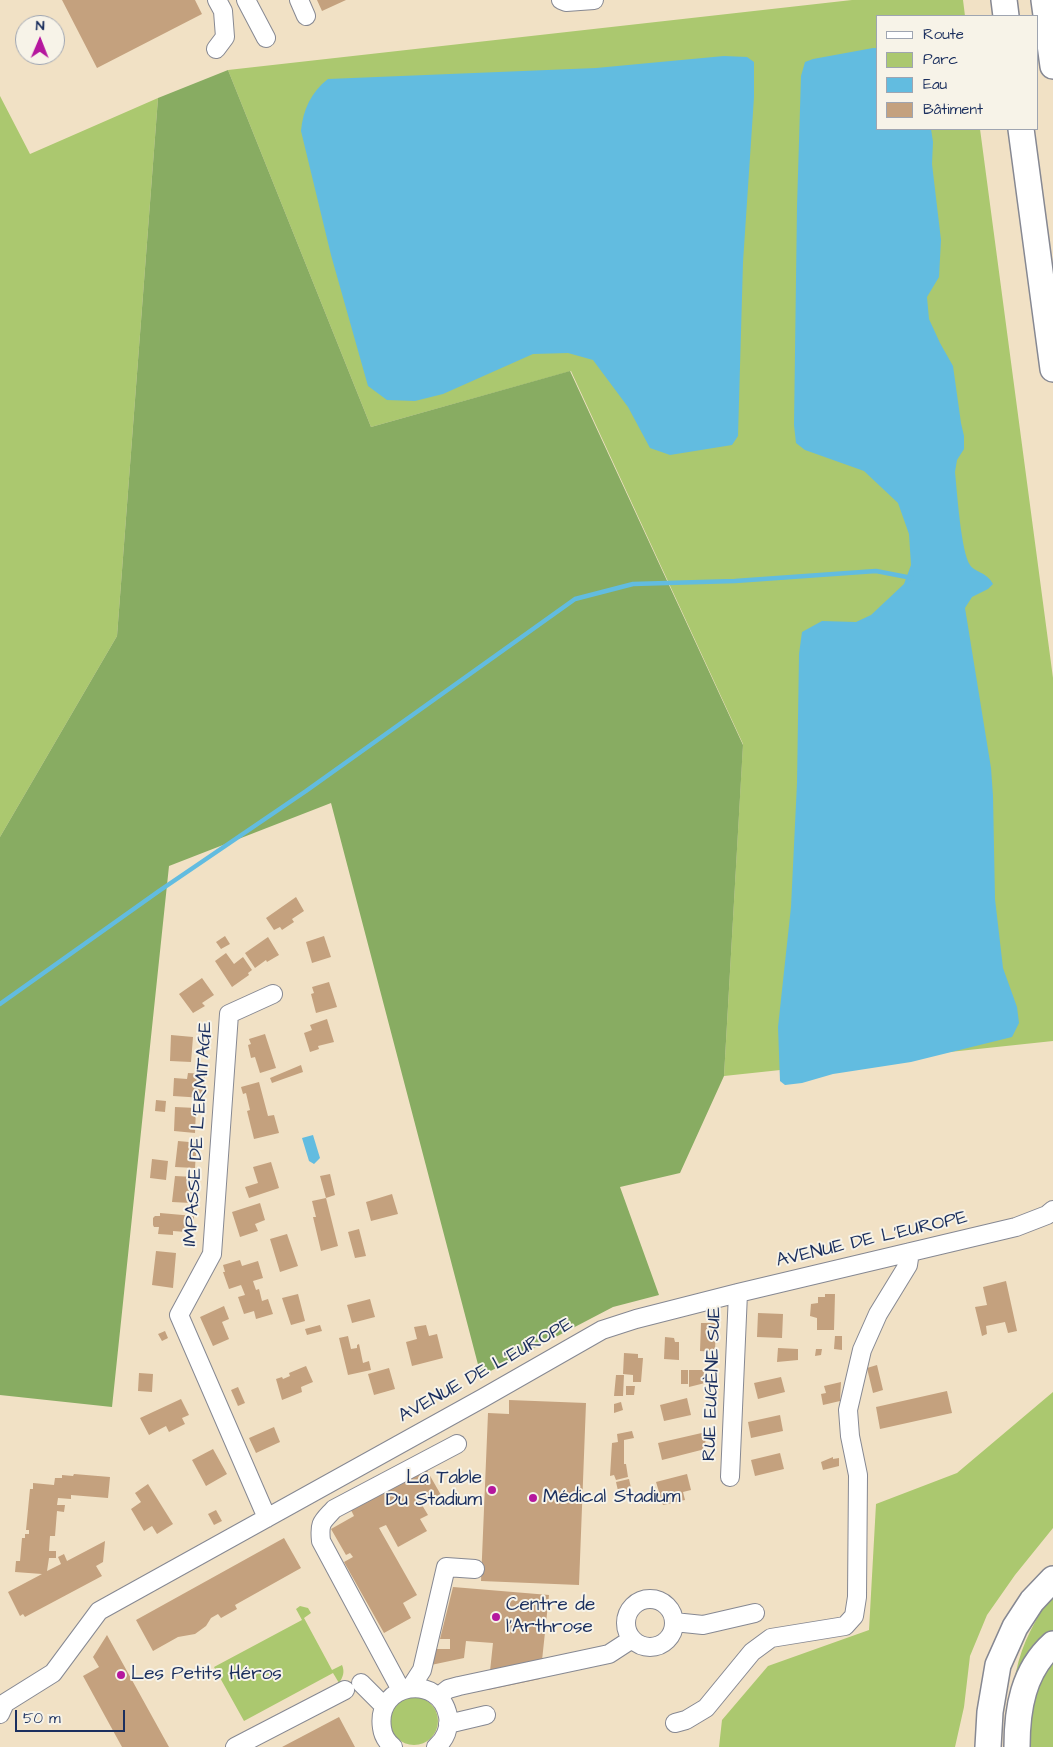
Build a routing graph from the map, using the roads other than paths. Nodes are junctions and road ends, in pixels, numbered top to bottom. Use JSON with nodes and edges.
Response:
{"nodes":[{"id":1,"x":218,"y":0,"type":"edge"},
{"id":2,"x":246,"y":0,"type":"edge"},
{"id":3,"x":561,"y":0,"type":"edge"},
{"id":4,"x":594,"y":0,"type":"edge"},
{"id":5,"x":1004,"y":0,"type":"edge"},
{"id":6,"x":1044,"y":0,"type":"edge"},
{"id":7,"x":1006,"y":15,"type":"edge"},
{"id":8,"x":266,"y":38,"type":"dead end"},
{"id":9,"x":216,"y":49,"type":"dead end"},
{"id":10,"x":1053,"y":66,"type":"edge"},
{"id":11,"x":1021,"y":130,"type":"edge"},
{"id":12,"x":1053,"y":369,"type":"edge"},
{"id":13,"x":273,"y":994,"type":"dead end"},
{"id":14,"x":1053,"y":1210,"type":"edge"},
{"id":15,"x":910,"y":1252,"type":"junction"},
{"id":16,"x":738,"y":1293,"type":"junction"},
{"id":17,"x":457,"y":1444,"type":"dead end"},
{"id":18,"x":730,"y":1477,"type":"dead end"},
{"id":19,"x":267,"y":1518,"type":"junction"},
{"id":20,"x":475,"y":1569,"type":"dead end"},
{"id":21,"x":1053,"y":1579,"type":"edge"},
{"id":22,"x":755,"y":1613,"type":"dead end"},
{"id":23,"x":674,"y":1622,"type":"junction"},
{"id":24,"x":632,"y":1639,"type":"junction"},
{"id":25,"x":1053,"y":1644,"type":"edge"},
{"id":26,"x":406,"y":1689,"type":"junction"},
{"id":27,"x":438,"y":1697,"type":"junction"},
{"id":28,"x":2,"y":1706,"type":"edge"},
{"id":29,"x":384,"y":1706,"type":"junction"},
{"id":30,"x":486,"y":1715,"type":"dead end"},
{"id":31,"x":675,"y":1723,"type":"dead end"},
{"id":32,"x":448,"y":1724,"type":"junction"},
{"id":33,"x":235,"y":1747,"type":"edge"},
{"id":34,"x":393,"y":1747,"type":"edge"},
{"id":35,"x":436,"y":1747,"type":"edge"},
{"id":36,"x":988,"y":1747,"type":"edge"},
{"id":37,"x":1004,"y":1747,"type":"edge"},
{"id":38,"x":1017,"y":1747,"type":"edge"}],
"edges":[{"from":1,"to":9,"type":"street"},
{"from":2,"to":8,"type":"street"},
{"from":3,"to":4,"type":"street"},
{"from":5,"to":7,"type":"highway"},
{"from":6,"to":10,"type":"highway"},
{"from":11,"to":12,"type":"highway"},
{"from":13,"to":19,"type":"street","name":"IMPASSE DE L'ERMITAGE"},
{"from":14,"to":15,"type":"street","name":"AVENUE DE L'EUROPE"},
{"from":15,"to":16,"type":"street","name":"AVENUE DE L'EUROPE"},
{"from":15,"to":31,"type":"street"},
{"from":16,"to":18,"type":"street","name":"RUE EUGÈNE SUE"},
{"from":16,"to":19,"type":"street","name":"AVENUE DE L'EUROPE"},
{"from":17,"to":26,"type":"street"},
{"from":19,"to":28,"type":"street","name":"AVENUE DE L'EUROPE"},
{"from":20,"to":26,"type":"street"},
{"from":21,"to":36,"type":"highway"},
{"from":21,"to":37,"type":"highway"},
{"from":22,"to":23,"type":"street"},
{"from":23,"to":24,"type":"street"},
{"from":23,"to":24,"type":"street"},
{"from":24,"to":27,"type":"street"},
{"from":25,"to":38,"type":"highway"},
{"from":26,"to":27,"type":"street"},
{"from":26,"to":29,"type":"street"},
{"from":27,"to":32,"type":"street"},
{"from":29,"to":33,"type":"street"},
{"from":29,"to":34,"type":"street"},
{"from":30,"to":32,"type":"street"},
{"from":32,"to":35,"type":"street"}]}
